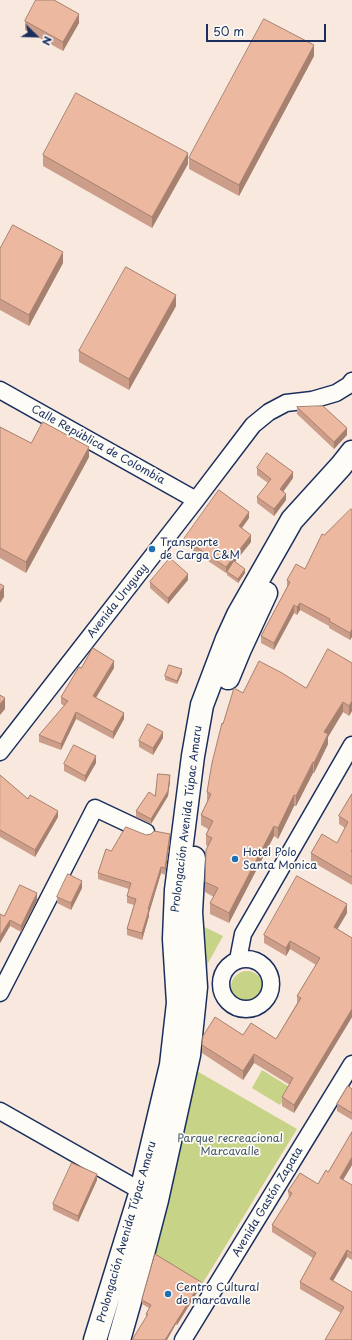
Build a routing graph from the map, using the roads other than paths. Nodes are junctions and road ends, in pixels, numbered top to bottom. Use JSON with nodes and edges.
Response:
{"nodes":[{"id":1,"x":352,"y":381,"type":"edge"},
{"id":2,"x":0,"y":390,"type":"edge"},
{"id":3,"x":352,"y":452,"type":"edge"},
{"id":4,"x":352,"y":476,"type":"edge"},
{"id":5,"x":196,"y":500,"type":"junction"},
{"id":6,"x":352,"y":745,"type":"edge"},
{"id":7,"x":0,"y":752,"type":"edge"},
{"id":8,"x":146,"y":832,"type":"dead end"},
{"id":9,"x":238,"y":960,"type":"dead end"},
{"id":10,"x":0,"y":993,"type":"edge"},
{"id":11,"x":349,"y":1074,"type":"edge"},
{"id":12,"x":0,"y":1111,"type":"edge"},
{"id":13,"x":141,"y":1191,"type":"junction"},
{"id":14,"x":95,"y":1340,"type":"edge"},
{"id":15,"x":119,"y":1340,"type":"edge"},
{"id":16,"x":183,"y":1340,"type":"edge"}],
"edges":[{"from":1,"to":5,"type":"street","name":"Avenida Uruguay"},
{"from":2,"to":5,"type":"street","name":"Calle República de Colombia"},
{"from":3,"to":13,"type":"main road","name":"Prolongación Avenida Túpac Amaru"},
{"from":4,"to":15,"type":"main road","name":"Prolongación Avenida Túpac Amaru"},
{"from":5,"to":7,"type":"street","name":"Avenida Uruguay"},
{"from":6,"to":9,"type":"street"},
{"from":8,"to":10,"type":"street"},
{"from":11,"to":16,"type":"street","name":"Avenida Gastón Zapata"},
{"from":12,"to":13,"type":"street"},
{"from":13,"to":14,"type":"main road","name":"Prolongación Avenida Túpac Amaru"}]}
